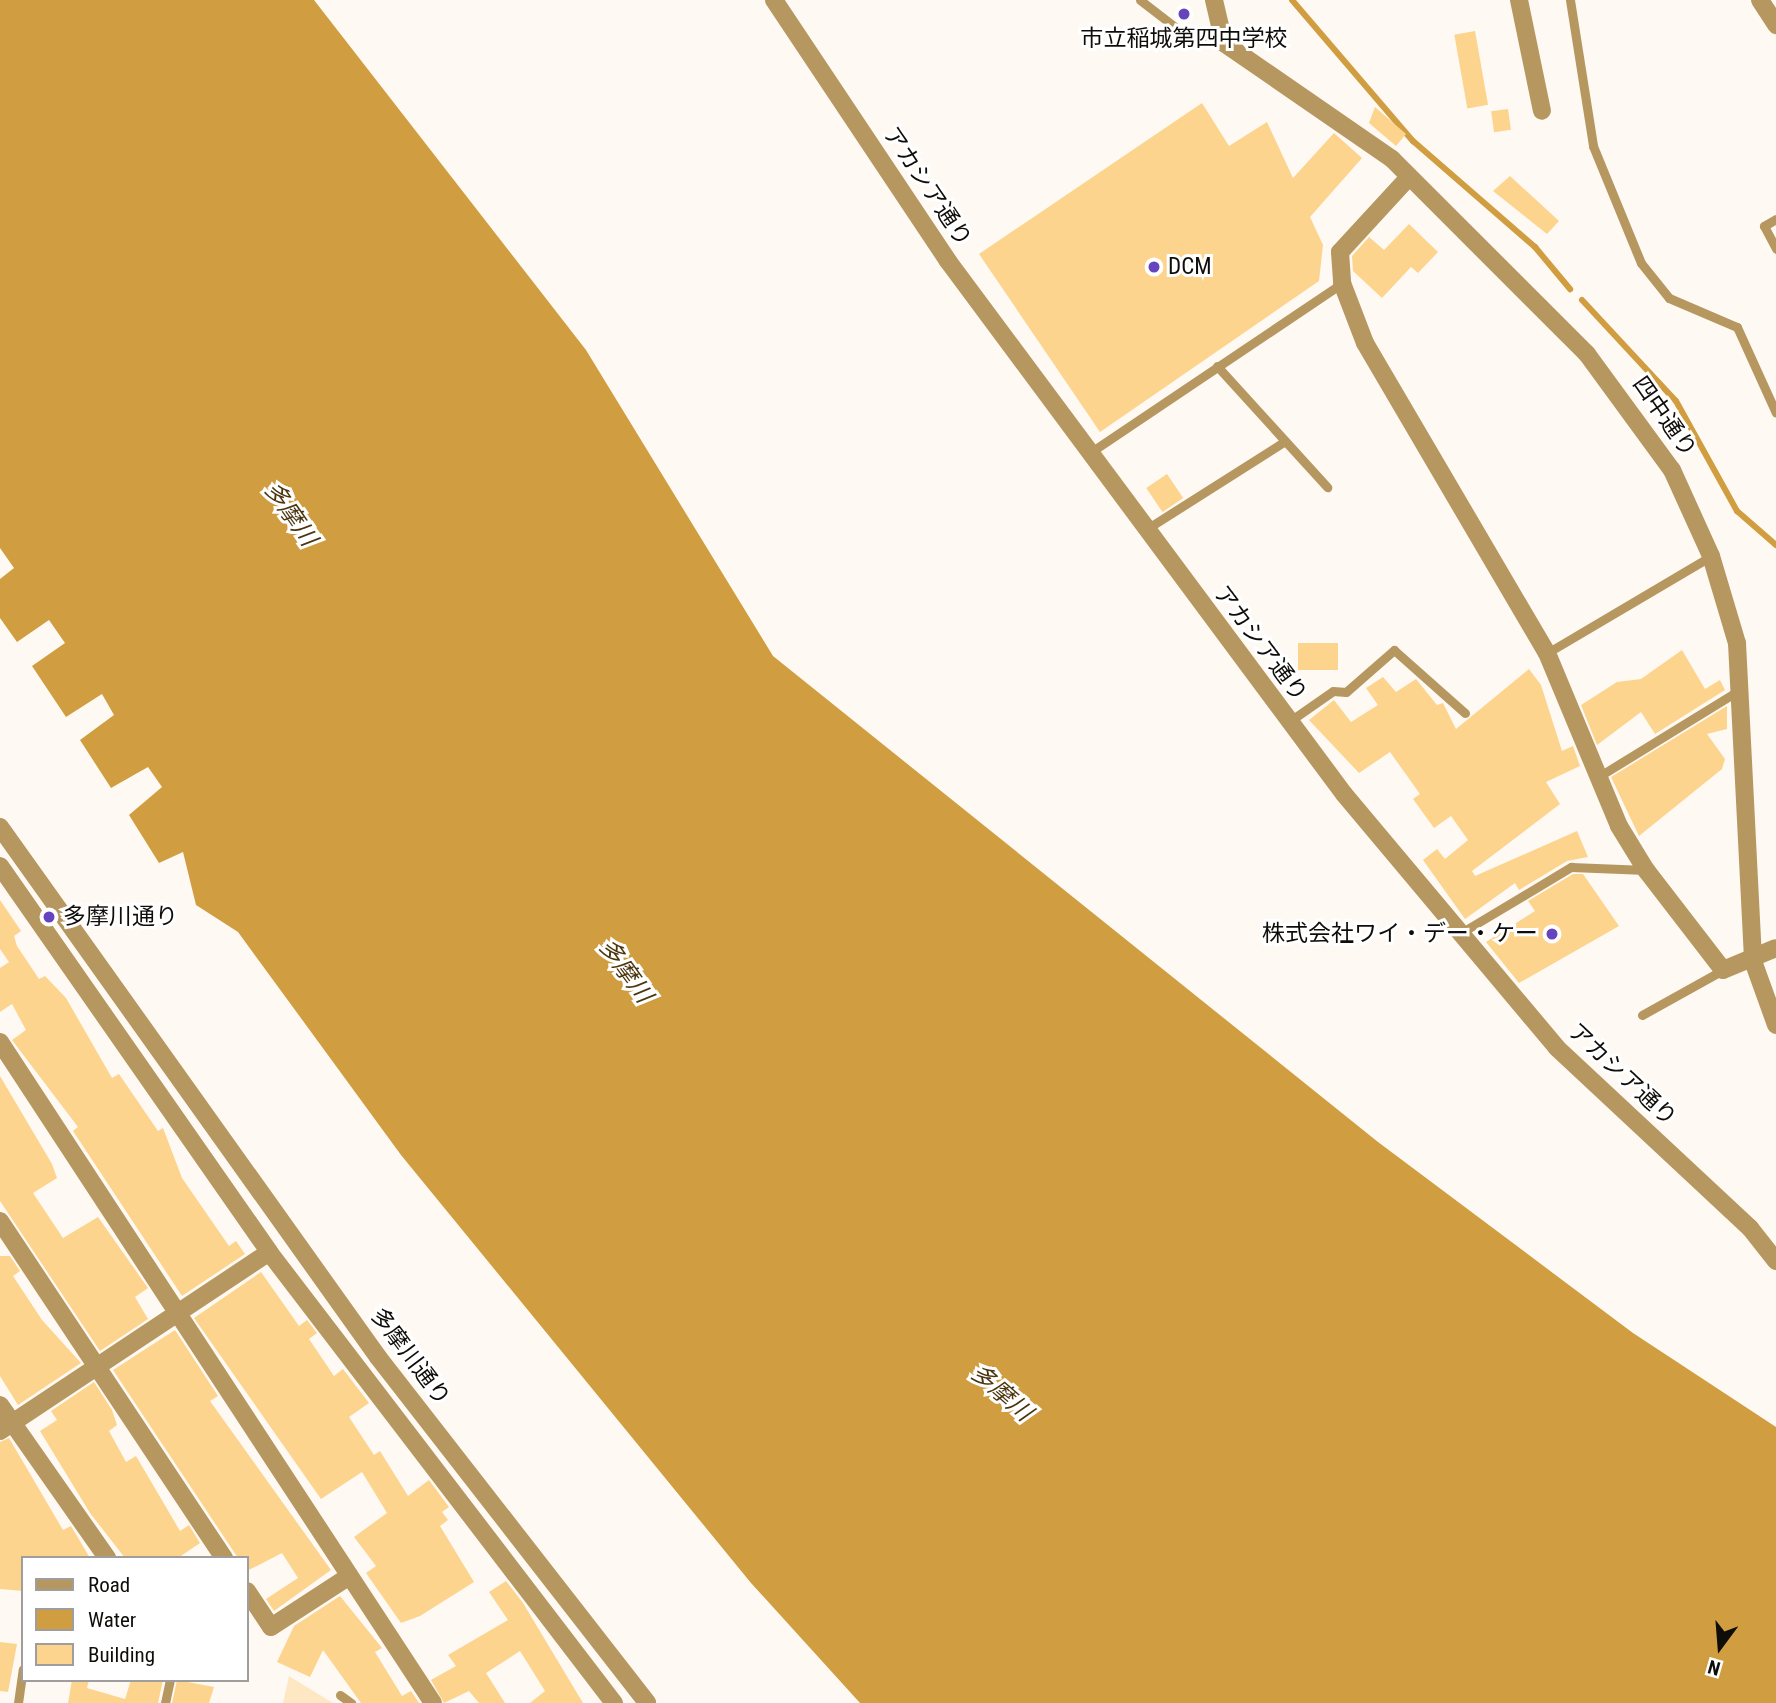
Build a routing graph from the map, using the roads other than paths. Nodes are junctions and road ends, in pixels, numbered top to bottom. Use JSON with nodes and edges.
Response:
{"nodes":[{"id":1,"x":774,"y":0,"type":"edge"},
{"id":2,"x":1140,"y":0,"type":"edge"},
{"id":3,"x":1214,"y":0,"type":"edge"},
{"id":4,"x":1519,"y":0,"type":"edge"},
{"id":5,"x":1570,"y":0,"type":"edge"},
{"id":6,"x":1760,"y":0,"type":"edge"},
{"id":7,"x":1776,"y":25,"type":"edge"},
{"id":8,"x":1224,"y":43,"type":"junction"},
{"id":9,"x":1542,"y":111,"type":"dead end"},
{"id":10,"x":1409,"y":177,"type":"junction"},
{"id":11,"x":1776,"y":219,"type":"edge"},
{"id":12,"x":1776,"y":249,"type":"edge"},
{"id":13,"x":1342,"y":283,"type":"junction"},
{"id":14,"x":1217,"y":366,"type":"junction"},
{"id":15,"x":1776,"y":412,"type":"edge"},
{"id":16,"x":1285,"y":441,"type":"junction"},
{"id":17,"x":1088,"y":454,"type":"junction"},
{"id":18,"x":1327,"y":486,"type":"dead end"},
{"id":19,"x":1145,"y":530,"type":"junction"},
{"id":20,"x":1711,"y":556,"type":"junction"},
{"id":21,"x":1547,"y":653,"type":"junction"},
{"id":22,"x":1743,"y":688,"type":"junction"},
{"id":23,"x":1465,"y":713,"type":"dead end"},
{"id":24,"x":1288,"y":722,"type":"junction"},
{"id":25,"x":1598,"y":777,"type":"junction"},
{"id":26,"x":0,"y":827,"type":"edge"},
{"id":27,"x":0,"y":866,"type":"edge"},
{"id":28,"x":1646,"y":870,"type":"junction"},
{"id":29,"x":1458,"y":935,"type":"junction"},
{"id":30,"x":1776,"y":948,"type":"edge"},
{"id":31,"x":1753,"y":961,"type":"junction"},
{"id":32,"x":1723,"y":970,"type":"junction"},
{"id":33,"x":1642,"y":1015,"type":"dead end"},
{"id":34,"x":1776,"y":1025,"type":"edge"},
{"id":35,"x":0,"y":1042,"type":"edge"},
{"id":36,"x":0,"y":1221,"type":"edge"},
{"id":37,"x":269,"y":1252,"type":"junction"},
{"id":38,"x":1776,"y":1261,"type":"edge"},
{"id":39,"x":177,"y":1314,"type":"junction"},
{"id":40,"x":97,"y":1368,"type":"junction"},
{"id":41,"x":0,"y":1405,"type":"edge"},
{"id":42,"x":6,"y":1427,"type":"edge"},
{"id":43,"x":105,"y":1556,"type":"edge"},
{"id":44,"x":223,"y":1556,"type":"edge"},
{"id":45,"x":348,"y":1577,"type":"junction"},
{"id":46,"x":250,"y":1602,"type":"edge"},
{"id":47,"x":21,"y":1682,"type":"edge"},
{"id":48,"x":170,"y":1682,"type":"edge"},
{"id":49,"x":340,"y":1695,"type":"dead end"},
{"id":50,"x":18,"y":1703,"type":"edge"},
{"id":51,"x":165,"y":1703,"type":"edge"},
{"id":52,"x":352,"y":1703,"type":"edge"},
{"id":53,"x":433,"y":1703,"type":"edge"},
{"id":54,"x":614,"y":1703,"type":"edge"},
{"id":55,"x":647,"y":1703,"type":"edge"}],
"edges":[{"from":1,"to":17,"type":"street","name":"アカシア通り"},
{"from":2,"to":8,"type":"lane"},
{"from":3,"to":8,"type":"street"},
{"from":4,"to":9,"type":"street"},
{"from":5,"to":15,"type":"lane"},
{"from":6,"to":7,"type":"street"},
{"from":8,"to":10,"type":"street","name":"四中通り"},
{"from":10,"to":13,"type":"street"},
{"from":10,"to":20,"type":"street","name":"四中通り"},
{"from":11,"to":12,"type":"lane"},
{"from":13,"to":14,"type":"lane"},
{"from":13,"to":21,"type":"street"},
{"from":14,"to":16,"type":"lane"},
{"from":14,"to":17,"type":"lane"},
{"from":16,"to":18,"type":"lane"},
{"from":16,"to":19,"type":"lane"},
{"from":17,"to":19,"type":"street","name":"アカシア通り"},
{"from":19,"to":24,"type":"street","name":"アカシア通り"},
{"from":20,"to":21,"type":"lane"},
{"from":20,"to":22,"type":"street","name":"四中通り"},
{"from":21,"to":25,"type":"street"},
{"from":22,"to":25,"type":"lane"},
{"from":22,"to":31,"type":"street","name":"四中通り"},
{"from":23,"to":24,"type":"lane"},
{"from":24,"to":29,"type":"street","name":"アカシア通り"},
{"from":25,"to":28,"type":"street"},
{"from":26,"to":55,"type":"street","name":"多摩川通り"},
{"from":27,"to":37,"type":"street"},
{"from":28,"to":29,"type":"lane"},
{"from":28,"to":32,"type":"street"},
{"from":29,"to":38,"type":"street","name":"アカシア通り"},
{"from":30,"to":31,"type":"street"},
{"from":31,"to":32,"type":"street"},
{"from":31,"to":34,"type":"street","name":"四中通り"},
{"from":32,"to":33,"type":"lane"},
{"from":35,"to":39,"type":"street"},
{"from":36,"to":40,"type":"street"},
{"from":37,"to":39,"type":"street"},
{"from":37,"to":54,"type":"street"},
{"from":39,"to":40,"type":"street"},
{"from":39,"to":45,"type":"street"},
{"from":40,"to":42,"type":"street"},
{"from":40,"to":44,"type":"street"},
{"from":41,"to":42,"type":"street"},
{"from":42,"to":43,"type":"street"},
{"from":45,"to":46,"type":"street"},
{"from":45,"to":53,"type":"street"},
{"from":47,"to":50,"type":"lane"},
{"from":48,"to":51,"type":"lane"},
{"from":49,"to":52,"type":"lane"}]}
